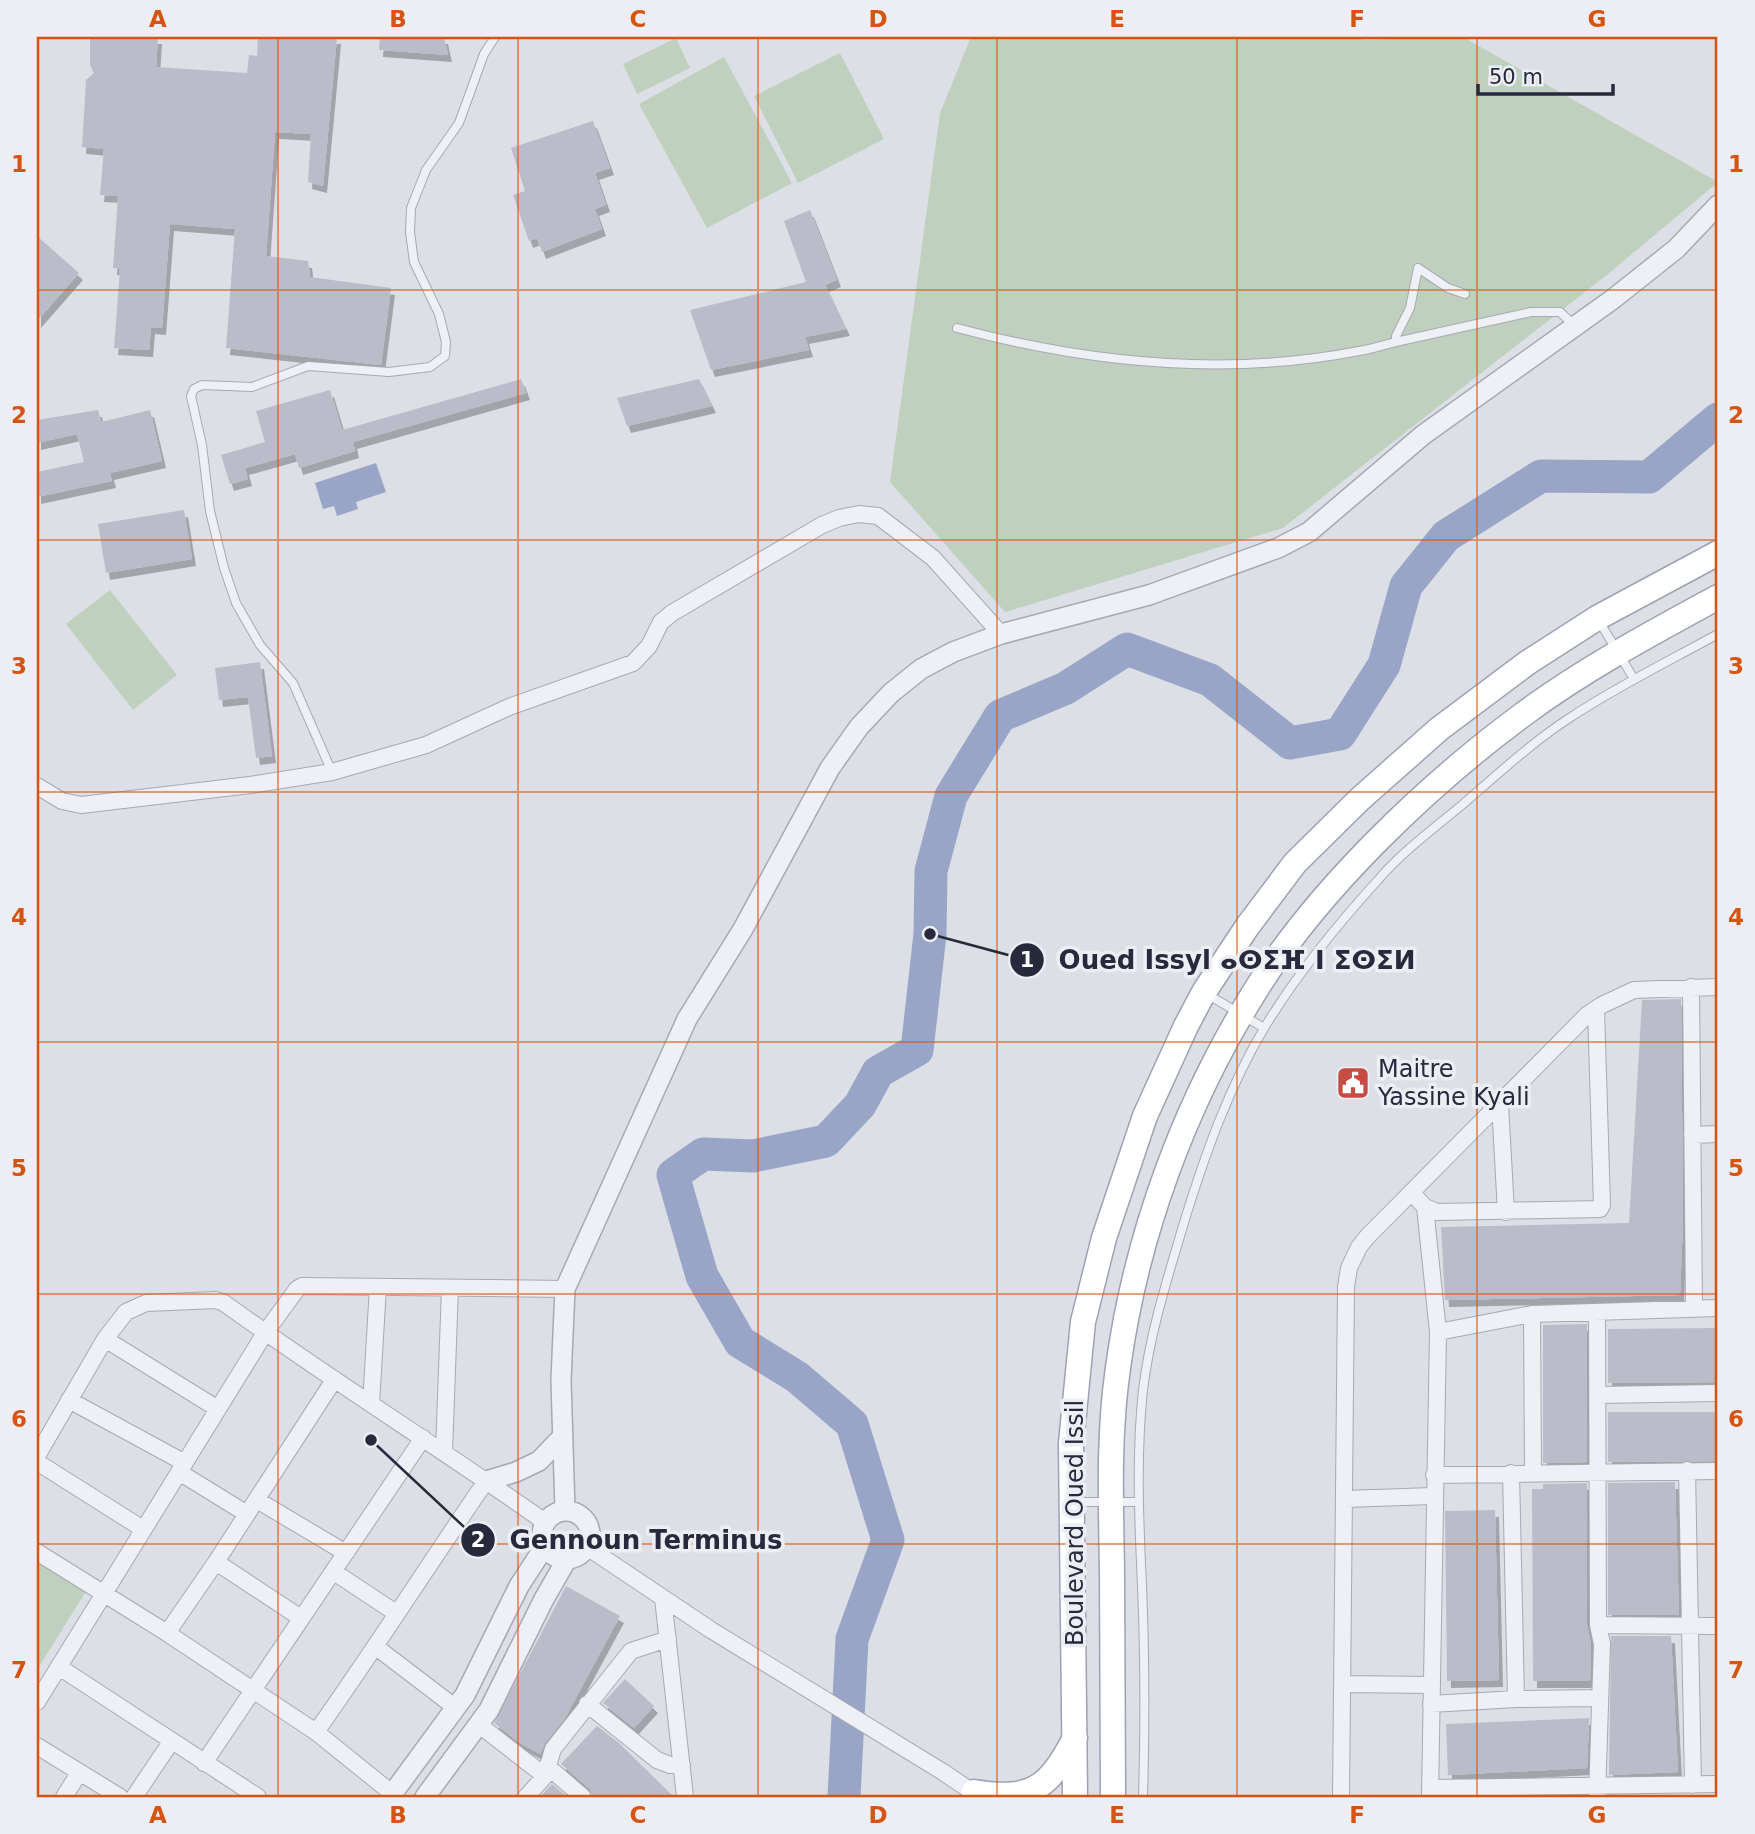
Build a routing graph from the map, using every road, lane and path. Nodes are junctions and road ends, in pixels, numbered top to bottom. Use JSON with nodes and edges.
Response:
{"nodes":[{"id":1,"x":495,"y":37,"type":"edge"},
{"id":2,"x":1718,"y":205,"type":"edge"},
{"id":3,"x":1465,"y":294,"type":"dead end"},
{"id":4,"x":1575,"y":327,"type":"junction"},
{"id":5,"x":957,"y":328,"type":"dead end"},
{"id":6,"x":1396,"y":342,"type":"junction"},
{"id":7,"x":1718,"y":552,"type":"edge"},
{"id":8,"x":1718,"y":597,"type":"edge"},
{"id":9,"x":1597,"y":618,"type":"junction"},
{"id":10,"x":1001,"y":634,"type":"junction"},
{"id":11,"x":1718,"y":634,"type":"edge"},
{"id":12,"x":1616,"y":652,"type":"junction"},
{"id":13,"x":1634,"y":679,"type":"junction"},
{"id":14,"x":332,"y":772,"type":"junction"},
{"id":15,"x":37,"y":786,"type":"edge"},
{"id":16,"x":1691,"y":987,"type":"junction"},
{"id":17,"x":1718,"y":987,"type":"edge"},
{"id":18,"x":1204,"y":992,"type":"junction"},
{"id":19,"x":1596,"y":1009,"type":"junction"},
{"id":20,"x":1241,"y":1016,"type":"junction"},
{"id":21,"x":1264,"y":1028,"type":"junction"},
{"id":22,"x":1500,"y":1104,"type":"junction"},
{"id":23,"x":1718,"y":1134,"type":"edge"},
{"id":24,"x":1692,"y":1135,"type":"junction"},
{"id":25,"x":1412,"y":1192,"type":"junction"},
{"id":26,"x":1425,"y":1207,"type":"junction"},
{"id":27,"x":1506,"y":1212,"type":"junction"},
{"id":28,"x":378,"y":1287,"type":"junction"},
{"id":29,"x":450,"y":1288,"type":"junction"},
{"id":30,"x":565,"y":1289,"type":"junction"},
{"id":31,"x":1694,"y":1308,"type":"junction"},
{"id":32,"x":1718,"y":1308,"type":"edge"},
{"id":33,"x":1597,"y":1312,"type":"junction"},
{"id":34,"x":1532,"y":1314,"type":"junction"},
{"id":35,"x":1438,"y":1332,"type":"junction"},
{"id":36,"x":265,"y":1333,"type":"junction"},
{"id":37,"x":105,"y":1339,"type":"junction"},
{"id":38,"x":334,"y":1380,"type":"junction"},
{"id":39,"x":1718,"y":1393,"type":"edge"},
{"id":40,"x":1598,"y":1395,"type":"junction"},
{"id":41,"x":69,"y":1400,"type":"junction"},
{"id":42,"x":371,"y":1404,"type":"junction"},
{"id":43,"x":218,"y":1409,"type":"junction"},
{"id":44,"x":563,"y":1436,"type":"junction"},
{"id":45,"x":423,"y":1438,"type":"junction"},
{"id":46,"x":444,"y":1452,"type":"junction"},
{"id":47,"x":37,"y":1456,"type":"edge"},
{"id":48,"x":37,"y":1462,"type":"edge"},
{"id":49,"x":182,"y":1468,"type":"junction"},
{"id":50,"x":1687,"y":1470,"type":"junction"},
{"id":51,"x":1718,"y":1471,"type":"edge"},
{"id":52,"x":1533,"y":1472,"type":"junction"},
{"id":53,"x":1598,"y":1472,"type":"junction"},
{"id":54,"x":1511,"y":1473,"type":"junction"},
{"id":55,"x":1433,"y":1475,"type":"junction"},
{"id":56,"x":486,"y":1481,"type":"junction"},
{"id":57,"x":1433,"y":1496,"type":"junction"},
{"id":58,"x":1345,"y":1499,"type":"junction"},
{"id":59,"x":257,"y":1500,"type":"junction"},
{"id":60,"x":1073,"y":1502,"type":"junction"},
{"id":61,"x":1138,"y":1502,"type":"junction"},
{"id":62,"x":1110,"y":1503,"type":"junction"},
{"id":63,"x":565,"y":1511,"type":"junction"},
{"id":64,"x":247,"y":1514,"type":"junction"},
{"id":65,"x":545,"y":1522,"type":"junction"},
{"id":66,"x":144,"y":1529,"type":"junction"},
{"id":67,"x":545,"y":1546,"type":"junction"},
{"id":68,"x":587,"y":1548,"type":"junction"},
{"id":69,"x":37,"y":1552,"type":"edge"},
{"id":70,"x":346,"y":1553,"type":"junction"},
{"id":71,"x":567,"y":1559,"type":"junction"},
{"id":72,"x":216,"y":1562,"type":"junction"},
{"id":73,"x":334,"y":1572,"type":"junction"},
{"id":74,"x":103,"y":1593,"type":"junction"},
{"id":75,"x":663,"y":1598,"type":"junction"},
{"id":76,"x":397,"y":1613,"type":"junction"},
{"id":77,"x":301,"y":1618,"type":"junction"},
{"id":78,"x":1598,"y":1625,"type":"junction"},
{"id":79,"x":1689,"y":1625,"type":"junction"},
{"id":80,"x":1718,"y":1626,"type":"edge"},
{"id":81,"x":167,"y":1633,"type":"junction"},
{"id":82,"x":668,"y":1639,"type":"junction"},
{"id":83,"x":376,"y":1647,"type":"junction"},
{"id":84,"x":59,"y":1667,"type":"junction"},
{"id":85,"x":1344,"y":1684,"type":"junction"},
{"id":86,"x":1431,"y":1685,"type":"junction"},
{"id":87,"x":251,"y":1690,"type":"junction"},
{"id":88,"x":1600,"y":1698,"type":"junction"},
{"id":89,"x":1516,"y":1699,"type":"junction"},
{"id":90,"x":37,"y":1702,"type":"edge"},
{"id":91,"x":587,"y":1704,"type":"junction"},
{"id":92,"x":1431,"y":1704,"type":"junction"},
{"id":93,"x":456,"y":1708,"type":"junction"},
{"id":94,"x":478,"y":1724,"type":"junction"},
{"id":95,"x":316,"y":1732,"type":"junction"},
{"id":96,"x":1076,"y":1737,"type":"junction"},
{"id":97,"x":171,"y":1742,"type":"junction"},
{"id":98,"x":37,"y":1745,"type":"edge"},
{"id":99,"x":204,"y":1763,"type":"junction"},
{"id":100,"x":682,"y":1765,"type":"junction"},
{"id":101,"x":546,"y":1771,"type":"junction"},
{"id":102,"x":79,"y":1773,"type":"junction"},
{"id":103,"x":1718,"y":1784,"type":"edge"},
{"id":104,"x":1693,"y":1785,"type":"junction"},
{"id":105,"x":1597,"y":1792,"type":"edge"},
{"id":106,"x":1430,"y":1793,"type":"edge"},
{"id":107,"x":977,"y":1795,"type":"edge"},
{"id":108,"x":391,"y":1796,"type":"edge"},
{"id":109,"x":64,"y":1797,"type":"edge"},
{"id":110,"x":120,"y":1797,"type":"edge"},
{"id":111,"x":134,"y":1797,"type":"edge"},
{"id":112,"x":258,"y":1797,"type":"edge"},
{"id":113,"x":425,"y":1797,"type":"edge"},
{"id":114,"x":526,"y":1797,"type":"edge"},
{"id":115,"x":583,"y":1797,"type":"edge"},
{"id":116,"x":685,"y":1797,"type":"edge"},
{"id":117,"x":1075,"y":1797,"type":"edge"},
{"id":118,"x":1113,"y":1797,"type":"edge"},
{"id":119,"x":1143,"y":1797,"type":"edge"},
{"id":120,"x":1341,"y":1797,"type":"edge"}],
"edges":[{"from":1,"to":14,"type":"lane"},
{"from":2,"to":4,"type":"street"},
{"from":3,"to":6,"type":"lane"},
{"from":4,"to":6,"type":"lane"},
{"from":4,"to":10,"type":"street"},
{"from":5,"to":6,"type":"lane"},
{"from":7,"to":9,"type":"main road","name":"Boulevard Oued Issil"},
{"from":8,"to":12,"type":"main road","name":"Boulevard Oued Issil"},
{"from":9,"to":12,"type":"lane"},
{"from":9,"to":18,"type":"main road","name":"Boulevard Oued Issil"},
{"from":10,"to":14,"type":"street"},
{"from":10,"to":30,"type":"street"},
{"from":11,"to":13,"type":"lane"},
{"from":12,"to":13,"type":"lane"},
{"from":12,"to":20,"type":"main road","name":"Boulevard Oued Issil"},
{"from":13,"to":21,"type":"lane"},
{"from":14,"to":15,"type":"street"},
{"from":16,"to":17,"type":"street"},
{"from":16,"to":19,"type":"street"},
{"from":16,"to":24,"type":"street"},
{"from":18,"to":20,"type":"lane"},
{"from":18,"to":60,"type":"main road","name":"Boulevard Oued Issil"},
{"from":19,"to":22,"type":"street"},
{"from":19,"to":27,"type":"street"},
{"from":20,"to":21,"type":"lane"},
{"from":20,"to":62,"type":"main road","name":"Boulevard Oued Issil"},
{"from":21,"to":61,"type":"lane"},
{"from":22,"to":25,"type":"street"},
{"from":22,"to":27,"type":"street"},
{"from":23,"to":24,"type":"street"},
{"from":24,"to":31,"type":"street"},
{"from":25,"to":26,"type":"street"},
{"from":25,"to":58,"type":"street"},
{"from":26,"to":27,"type":"street"},
{"from":26,"to":35,"type":"street"},
{"from":28,"to":29,"type":"street"},
{"from":28,"to":36,"type":"street"},
{"from":28,"to":42,"type":"street"},
{"from":29,"to":30,"type":"street"},
{"from":29,"to":46,"type":"street"},
{"from":30,"to":44,"type":"street"},
{"from":31,"to":32,"type":"street"},
{"from":31,"to":33,"type":"street"},
{"from":33,"to":34,"type":"street"},
{"from":33,"to":40,"type":"street"},
{"from":34,"to":35,"type":"street"},
{"from":34,"to":52,"type":"street"},
{"from":35,"to":55,"type":"street"},
{"from":36,"to":37,"type":"street"},
{"from":36,"to":38,"type":"street"},
{"from":36,"to":43,"type":"street"},
{"from":37,"to":41,"type":"street"},
{"from":37,"to":43,"type":"street"},
{"from":38,"to":42,"type":"street"},
{"from":38,"to":59,"type":"street"},
{"from":39,"to":40,"type":"street"},
{"from":40,"to":53,"type":"street"},
{"from":41,"to":47,"type":"street"},
{"from":41,"to":49,"type":"street"},
{"from":42,"to":45,"type":"street"},
{"from":43,"to":49,"type":"street"},
{"from":44,"to":56,"type":"street"},
{"from":44,"to":63,"type":"street"},
{"from":45,"to":46,"type":"street"},
{"from":45,"to":70,"type":"street"},
{"from":46,"to":56,"type":"street"},
{"from":48,"to":66,"type":"street"},
{"from":49,"to":64,"type":"street"},
{"from":49,"to":66,"type":"street"},
{"from":50,"to":51,"type":"street"},
{"from":50,"to":53,"type":"street"},
{"from":50,"to":79,"type":"street"},
{"from":52,"to":53,"type":"street"},
{"from":52,"to":54,"type":"street"},
{"from":53,"to":78,"type":"street"},
{"from":54,"to":55,"type":"street"},
{"from":54,"to":89,"type":"street"},
{"from":55,"to":57,"type":"street"},
{"from":56,"to":65,"type":"street"},
{"from":56,"to":76,"type":"street"},
{"from":57,"to":58,"type":"street"},
{"from":57,"to":86,"type":"street"},
{"from":58,"to":85,"type":"street"},
{"from":59,"to":64,"type":"street"},
{"from":59,"to":70,"type":"street"},
{"from":60,"to":62,"type":"lane"},
{"from":60,"to":96,"type":"main road","name":"Boulevard Oued Issil"},
{"from":61,"to":62,"type":"lane"},
{"from":61,"to":119,"type":"lane"},
{"from":62,"to":118,"type":"main road","name":"Boulevard Oued Issil"},
{"from":63,"to":65,"type":"street"},
{"from":63,"to":68,"type":"street"},
{"from":64,"to":72,"type":"street"},
{"from":65,"to":67,"type":"street"},
{"from":66,"to":74,"type":"street"},
{"from":67,"to":71,"type":"street"},
{"from":67,"to":93,"type":"street"},
{"from":68,"to":71,"type":"street"},
{"from":68,"to":75,"type":"street"},
{"from":69,"to":74,"type":"street"},
{"from":70,"to":73,"type":"street"},
{"from":71,"to":94,"type":"street"},
{"from":72,"to":77,"type":"street"},
{"from":72,"to":81,"type":"street"},
{"from":73,"to":76,"type":"street"},
{"from":73,"to":77,"type":"street"},
{"from":74,"to":81,"type":"street"},
{"from":74,"to":84,"type":"street"},
{"from":75,"to":82,"type":"street"},
{"from":75,"to":107,"type":"street"},
{"from":76,"to":83,"type":"street"},
{"from":77,"to":87,"type":"street"},
{"from":78,"to":79,"type":"street"},
{"from":78,"to":88,"type":"street"},
{"from":79,"to":80,"type":"street"},
{"from":79,"to":104,"type":"street"},
{"from":81,"to":87,"type":"street"},
{"from":82,"to":91,"type":"street"},
{"from":82,"to":100,"type":"street"},
{"from":83,"to":93,"type":"street"},
{"from":83,"to":95,"type":"street"},
{"from":84,"to":90,"type":"street"},
{"from":84,"to":97,"type":"street"},
{"from":85,"to":86,"type":"street"},
{"from":85,"to":120,"type":"street"},
{"from":86,"to":92,"type":"street"},
{"from":87,"to":95,"type":"street"},
{"from":87,"to":99,"type":"street"},
{"from":88,"to":89,"type":"street"},
{"from":88,"to":105,"type":"street"},
{"from":89,"to":92,"type":"street"},
{"from":91,"to":100,"type":"street"},
{"from":91,"to":101,"type":"street"},
{"from":92,"to":106,"type":"street"},
{"from":93,"to":108,"type":"street"},
{"from":94,"to":101,"type":"street"},
{"from":94,"to":113,"type":"street"},
{"from":95,"to":108,"type":"street"},
{"from":96,"to":107,"type":"main road"},
{"from":96,"to":117,"type":"main road","name":"Boulevard Oued Issil"},
{"from":97,"to":99,"type":"street"},
{"from":97,"to":111,"type":"street"},
{"from":98,"to":102,"type":"street"},
{"from":99,"to":112,"type":"street"},
{"from":100,"to":116,"type":"street"},
{"from":101,"to":114,"type":"street"},
{"from":101,"to":115,"type":"street"},
{"from":102,"to":109,"type":"street"},
{"from":102,"to":110,"type":"street"},
{"from":103,"to":104,"type":"street"},
{"from":104,"to":105,"type":"street"},
{"from":105,"to":106,"type":"street"}]}
